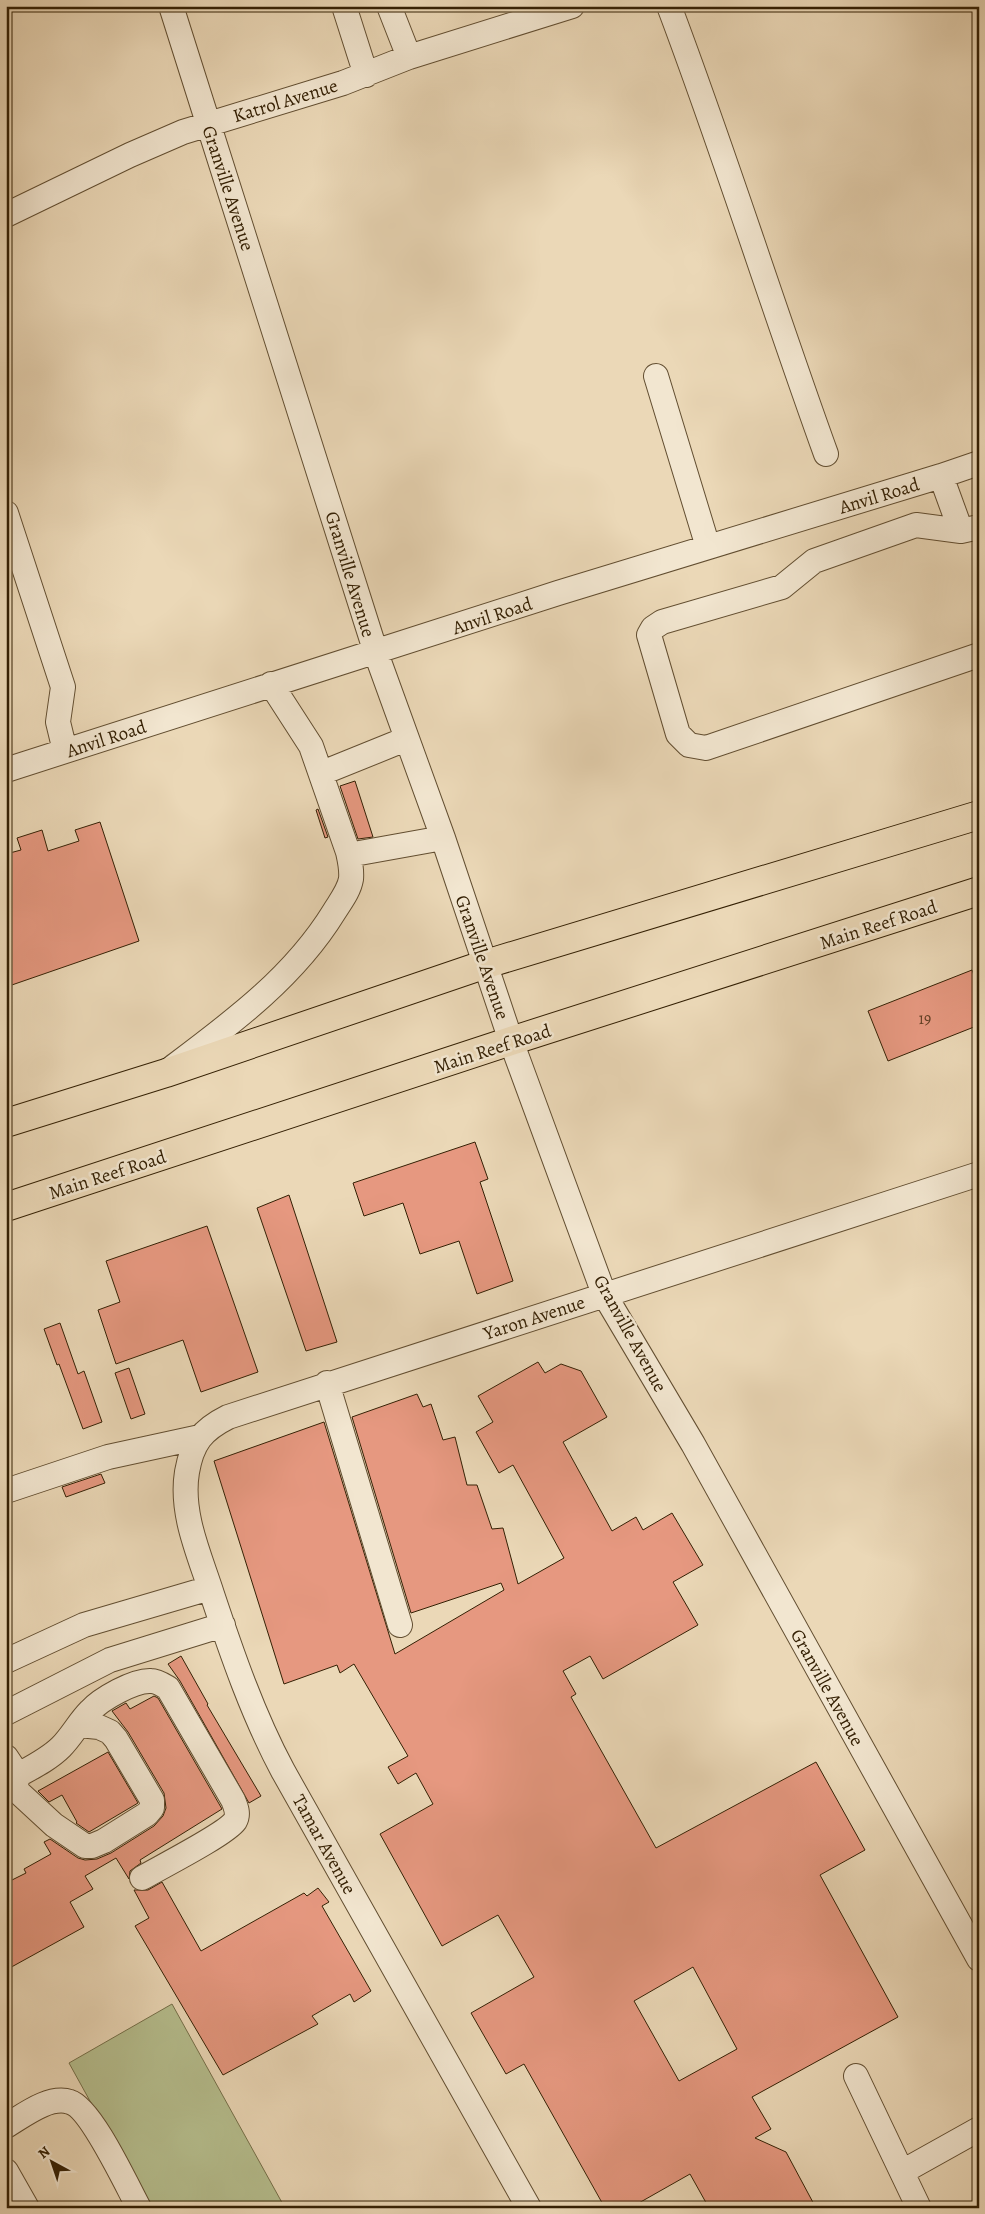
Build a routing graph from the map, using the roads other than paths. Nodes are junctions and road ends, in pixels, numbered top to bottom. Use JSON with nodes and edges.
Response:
{"nodes":[{"id":1,"x":171,"y":6,"type":"edge"},
{"id":2,"x":344,"y":6,"type":"edge"},
{"id":3,"x":389,"y":6,"type":"edge"},
{"id":4,"x":572,"y":6,"type":"edge"},
{"id":5,"x":669,"y":6,"type":"edge"},
{"id":6,"x":409,"y":57,"type":"junction"},
{"id":7,"x":366,"y":75,"type":"junction"},
{"id":8,"x":208,"y":124,"type":"junction"},
{"id":9,"x":6,"y":215,"type":"edge"},
{"id":10,"x":656,"y":376,"type":"dead end"},
{"id":11,"x":826,"y":454,"type":"dead end"},
{"id":12,"x":979,"y":463,"type":"edge"},
{"id":13,"x":941,"y":476,"type":"junction"},
{"id":14,"x":6,"y":513,"type":"edge"},
{"id":15,"x":970,"y":529,"type":"edge"},
{"id":16,"x":708,"y":547,"type":"junction"},
{"id":17,"x":376,"y":653,"type":"junction"},
{"id":18,"x":979,"y":654,"type":"edge"},
{"id":19,"x":271,"y":684,"type":"junction"},
{"id":20,"x":406,"y":739,"type":"junction"},
{"id":21,"x":65,"y":751,"type":"junction"},
{"id":22,"x":6,"y":770,"type":"edge"},
{"id":23,"x":322,"y":773,"type":"junction"},
{"id":24,"x":979,"y":815,"type":"edge"},
{"id":25,"x":443,"y":838,"type":"junction"},
{"id":26,"x":348,"y":852,"type":"junction"},
{"id":27,"x":979,"y":891,"type":"edge"},
{"id":28,"x":486,"y":964,"type":"junction"},
{"id":29,"x":511,"y":1041,"type":"junction"},
{"id":30,"x":166,"y":1073,"type":"junction"},
{"id":31,"x":6,"y":1123,"type":"edge"},
{"id":32,"x":979,"y":1174,"type":"edge"},
{"id":33,"x":6,"y":1207,"type":"edge"},
{"id":34,"x":604,"y":1294,"type":"junction"},
{"id":35,"x":327,"y":1384,"type":"junction"},
{"id":36,"x":196,"y":1446,"type":"junction"},
{"id":37,"x":6,"y":1491,"type":"edge"},
{"id":38,"x":210,"y":1588,"type":"junction"},
{"id":39,"x":223,"y":1625,"type":"junction"},
{"id":40,"x":400,"y":1625,"type":"dead end"},
{"id":41,"x":6,"y":1661,"type":"edge"},
{"id":42,"x":6,"y":1713,"type":"edge"},
{"id":43,"x":79,"y":1725,"type":"junction"},
{"id":44,"x":10,"y":1778,"type":"edge"},
{"id":45,"x":142,"y":1878,"type":"dead end"},
{"id":46,"x":979,"y":1959,"type":"edge"},
{"id":47,"x":856,"y":2076,"type":"dead end"},
{"id":48,"x":6,"y":2126,"type":"edge"},
{"id":49,"x":979,"y":2129,"type":"edge"},
{"id":50,"x":6,"y":2171,"type":"edge"},
{"id":51,"x":902,"y":2172,"type":"junction"},
{"id":52,"x":27,"y":2208,"type":"edge"},
{"id":53,"x":139,"y":2208,"type":"edge"},
{"id":54,"x":529,"y":2208,"type":"edge"},
{"id":55,"x":919,"y":2208,"type":"edge"}],
"edges":[{"from":1,"to":8,"type":"street","name":"Granville Avenue"},
{"from":2,"to":7,"type":"street"},
{"from":3,"to":6,"type":"street"},
{"from":4,"to":6,"type":"street","name":"Katrol Avenue"},
{"from":5,"to":11,"type":"street"},
{"from":6,"to":7,"type":"street","name":"Katrol Avenue"},
{"from":7,"to":8,"type":"street","name":"Katrol Avenue"},
{"from":8,"to":9,"type":"street","name":"Katrol Avenue"},
{"from":8,"to":17,"type":"street","name":"Granville Avenue"},
{"from":10,"to":16,"type":"street"},
{"from":12,"to":13,"type":"street","name":"Anvil Road"},
{"from":13,"to":15,"type":"street"},
{"from":13,"to":16,"type":"street","name":"Anvil Road"},
{"from":14,"to":21,"type":"street"},
{"from":15,"to":18,"type":"street"},
{"from":16,"to":17,"type":"street","name":"Anvil Road"},
{"from":17,"to":19,"type":"street","name":"Anvil Road"},
{"from":17,"to":20,"type":"street","name":"Granville Avenue"},
{"from":19,"to":21,"type":"street","name":"Anvil Road"},
{"from":19,"to":23,"type":"street"},
{"from":20,"to":23,"type":"street"},
{"from":20,"to":25,"type":"street","name":"Granville Avenue"},
{"from":21,"to":22,"type":"street","name":"Anvil Road"},
{"from":23,"to":26,"type":"street"},
{"from":24,"to":28,"type":"main road"},
{"from":25,"to":26,"type":"street"},
{"from":25,"to":28,"type":"street","name":"Granville Avenue"},
{"from":26,"to":30,"type":"street"},
{"from":27,"to":29,"type":"main road","name":"Main Reef Road"},
{"from":28,"to":29,"type":"street","name":"Granville Avenue"},
{"from":28,"to":30,"type":"main road"},
{"from":29,"to":33,"type":"main road","name":"Main Reef Road"},
{"from":29,"to":34,"type":"street","name":"Granville Avenue"},
{"from":30,"to":31,"type":"main road"},
{"from":32,"to":34,"type":"street","name":"Yaron Avenue"},
{"from":34,"to":35,"type":"street","name":"Yaron Avenue"},
{"from":34,"to":46,"type":"street","name":"Granville Avenue"},
{"from":35,"to":36,"type":"street","name":"Yaron Avenue"},
{"from":35,"to":40,"type":"street"},
{"from":36,"to":37,"type":"street"},
{"from":36,"to":38,"type":"street","name":"Tamar Avenue"},
{"from":38,"to":39,"type":"street","name":"Tamar Avenue"},
{"from":38,"to":41,"type":"street"},
{"from":39,"to":42,"type":"street"},
{"from":39,"to":54,"type":"street","name":"Tamar Avenue"},
{"from":43,"to":44,"type":"street"},
{"from":43,"to":44,"type":"street"},
{"from":43,"to":45,"type":"street"},
{"from":47,"to":51,"type":"street"},
{"from":48,"to":53,"type":"street"},
{"from":49,"to":51,"type":"street"},
{"from":50,"to":52,"type":"street"},
{"from":51,"to":55,"type":"street"}]}
